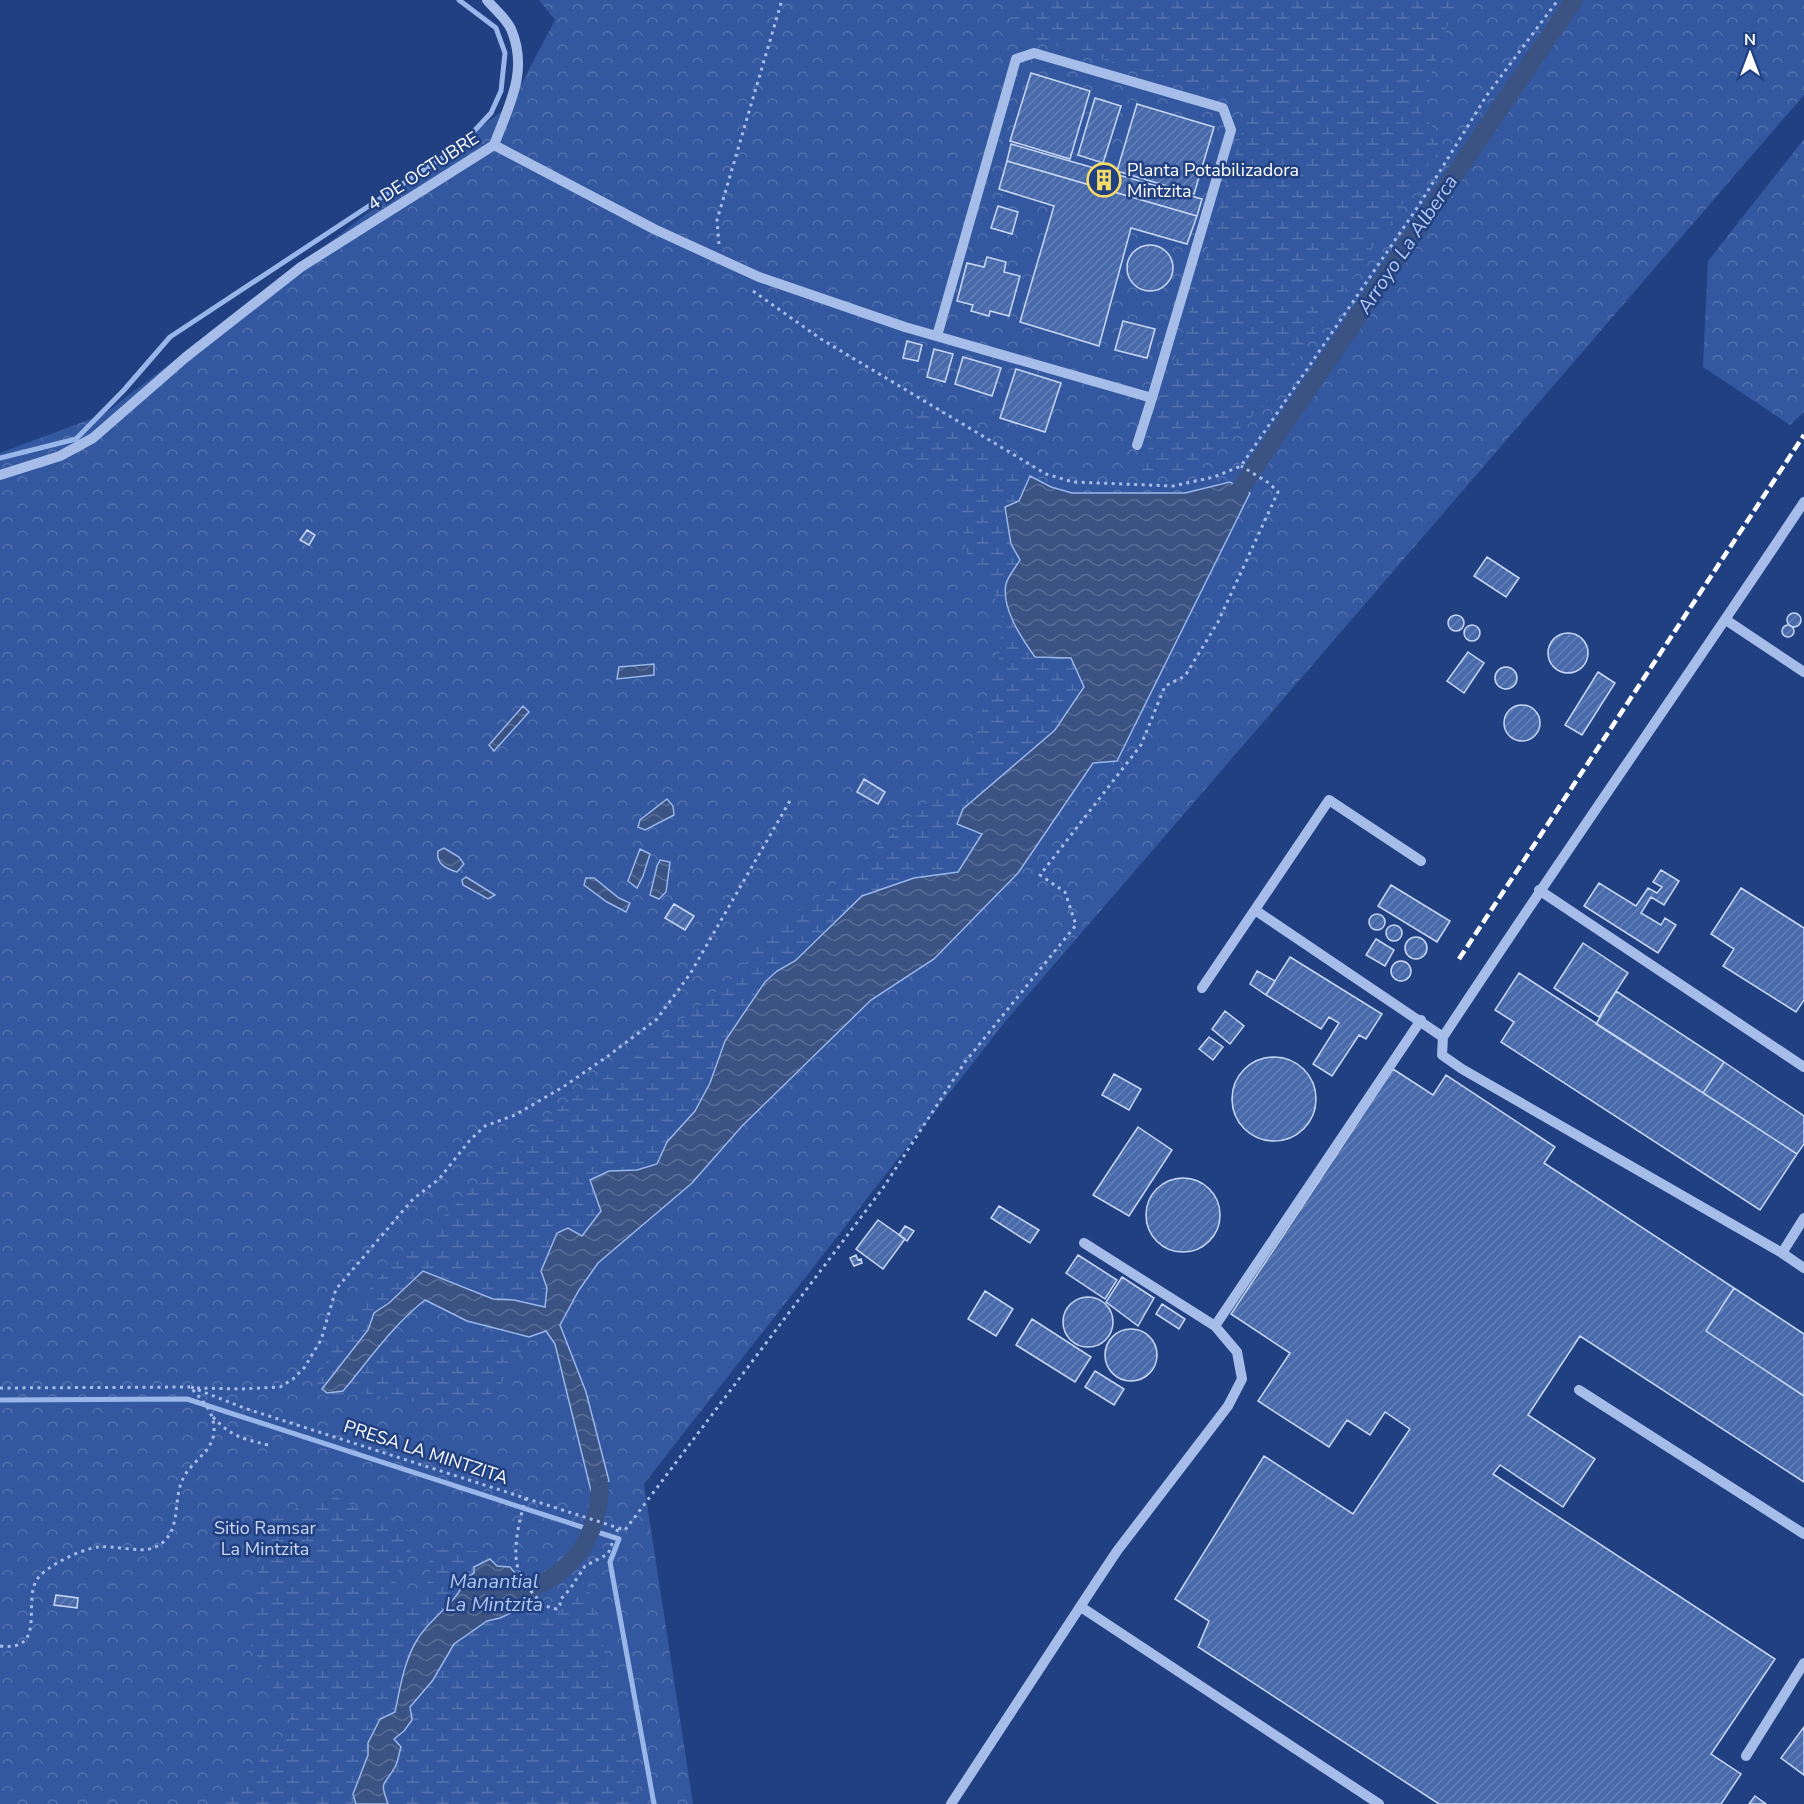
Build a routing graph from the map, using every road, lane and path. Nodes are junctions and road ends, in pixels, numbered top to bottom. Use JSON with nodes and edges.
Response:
{"nodes":[{"id":1,"x":487,"y":0,"type":"edge"},
{"id":2,"x":782,"y":0,"type":"edge"},
{"id":3,"x":1558,"y":0,"type":"edge"},
{"id":4,"x":494,"y":145,"type":"junction"},
{"id":5,"x":720,"y":259,"type":"junction"},
{"id":6,"x":747,"y":286,"type":"dead end"},
{"id":7,"x":937,"y":336,"type":"junction"},
{"id":8,"x":1152,"y":398,"type":"junction"},
{"id":9,"x":1137,"y":445,"type":"dead end"},
{"id":10,"x":1242,"y":466,"type":"junction"},
{"id":11,"x":0,"y":476,"type":"edge"},
{"id":12,"x":1804,"y":502,"type":"edge"},
{"id":13,"x":1726,"y":620,"type":"junction"},
{"id":14,"x":1804,"y":672,"type":"edge"},
{"id":15,"x":791,"y":799,"type":"dead end"},
{"id":16,"x":1421,"y":861,"type":"dead end"},
{"id":17,"x":1539,"y":890,"type":"junction"},
{"id":18,"x":1255,"y":910,"type":"junction"},
{"id":19,"x":1202,"y":988,"type":"dead end"},
{"id":20,"x":1421,"y":1020,"type":"junction"},
{"id":21,"x":1443,"y":1036,"type":"junction"},
{"id":22,"x":1804,"y":1067,"type":"edge"},
{"id":23,"x":1804,"y":1218,"type":"edge"},
{"id":24,"x":1084,"y":1243,"type":"dead end"},
{"id":25,"x":1782,"y":1253,"type":"junction"},
{"id":26,"x":1804,"y":1268,"type":"edge"},
{"id":27,"x":1215,"y":1326,"type":"junction"},
{"id":28,"x":191,"y":1387,"type":"junction"},
{"id":29,"x":0,"y":1388,"type":"edge"},
{"id":30,"x":1578,"y":1390,"type":"dead end"},
{"id":31,"x":213,"y":1417,"type":"junction"},
{"id":32,"x":268,"y":1445,"type":"dead end"},
{"id":33,"x":526,"y":1498,"type":"junction"},
{"id":34,"x":618,"y":1528,"type":"junction"},
{"id":35,"x":1804,"y":1534,"type":"edge"},
{"id":36,"x":1081,"y":1606,"type":"junction"},
{"id":37,"x":0,"y":1646,"type":"edge"},
{"id":38,"x":1804,"y":1663,"type":"edge"},
{"id":39,"x":1746,"y":1756,"type":"dead end"},
{"id":40,"x":951,"y":1804,"type":"edge"},
{"id":41,"x":1378,"y":1804,"type":"edge"}],
"edges":[{"from":1,"to":4,"type":"street"},
{"from":2,"to":5,"type":"path"},
{"from":3,"to":10,"type":"path"},
{"from":4,"to":5,"type":"street","name":"4 DE OCTUBRE"},
{"from":4,"to":11,"type":"street","name":"4 DE OCTUBRE"},
{"from":5,"to":7,"type":"street","name":"4 DE OCTUBRE"},
{"from":6,"to":10,"type":"path"},
{"from":7,"to":8,"type":"street","name":"4 DE OCTUBRE"},
{"from":7,"to":8,"type":"street"},
{"from":8,"to":9,"type":"street"},
{"from":10,"to":34,"type":"path"},
{"from":12,"to":13,"type":"street"},
{"from":13,"to":14,"type":"street"},
{"from":13,"to":17,"type":"street"},
{"from":15,"to":28,"type":"path"},
{"from":16,"to":18,"type":"street"},
{"from":17,"to":21,"type":"street"},
{"from":17,"to":22,"type":"street"},
{"from":18,"to":19,"type":"street"},
{"from":18,"to":20,"type":"street"},
{"from":20,"to":21,"type":"street"},
{"from":20,"to":27,"type":"street"},
{"from":21,"to":25,"type":"street"},
{"from":23,"to":25,"type":"street"},
{"from":24,"to":27,"type":"street"},
{"from":25,"to":26,"type":"street"},
{"from":27,"to":36,"type":"street"},
{"from":28,"to":29,"type":"path"},
{"from":28,"to":31,"type":"path"},
{"from":28,"to":33,"type":"path","name":"PRESA LA MINTZITA"},
{"from":30,"to":35,"type":"street"},
{"from":31,"to":32,"type":"path"},
{"from":31,"to":37,"type":"path"},
{"from":33,"to":34,"type":"path","name":"PRESA LA MINTZITA"},
{"from":33,"to":34,"type":"path"},
{"from":36,"to":40,"type":"street"},
{"from":36,"to":41,"type":"street"},
{"from":38,"to":39,"type":"street"}]}
